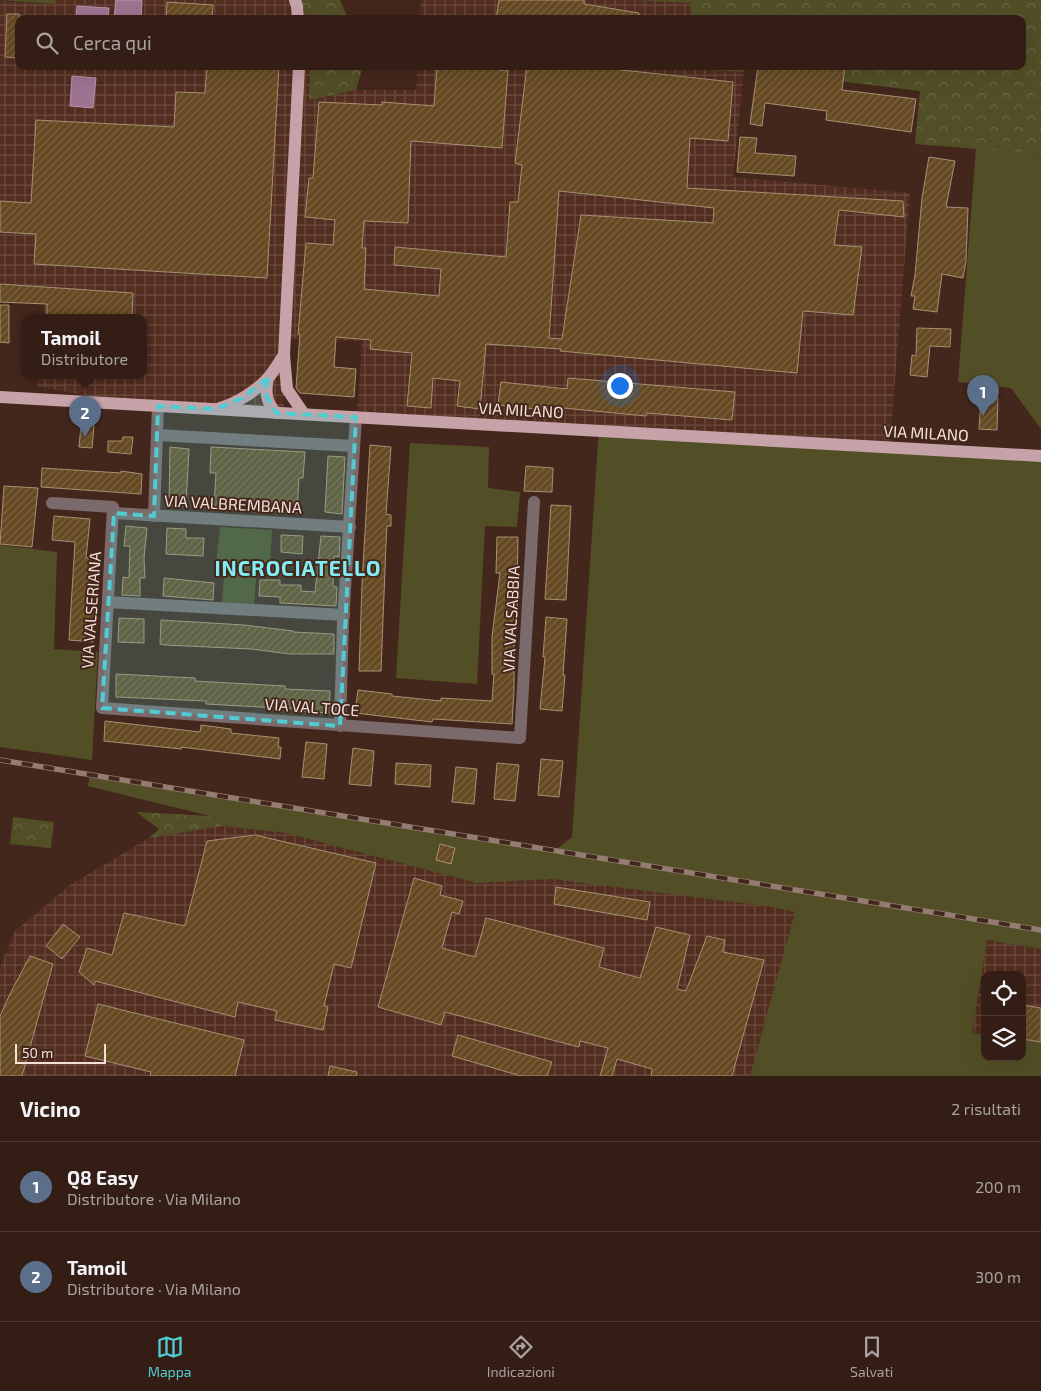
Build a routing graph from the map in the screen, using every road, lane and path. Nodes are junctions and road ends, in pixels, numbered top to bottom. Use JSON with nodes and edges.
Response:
{"nodes":[{"id":1,"x":294,"y":0,"type":"edge"},
{"id":2,"x":298,"y":15,"type":"edge"},
{"id":3,"x":298,"y":70,"type":"edge"},
{"id":4,"x":284,"y":355,"type":"junction"},
{"id":5,"x":268,"y":378,"type":"junction"},
{"id":6,"x":287,"y":389,"type":"junction"},
{"id":7,"x":0,"y":397,"type":"edge"},
{"id":8,"x":158,"y":406,"type":"junction"},
{"id":9,"x":216,"y":409,"type":"junction"},
{"id":10,"x":276,"y":413,"type":"junction"},
{"id":11,"x":304,"y":414,"type":"junction"},
{"id":12,"x":356,"y":417,"type":"junction"},
{"id":13,"x":157,"y":435,"type":"junction"},
{"id":14,"x":353,"y":446,"type":"junction"},
{"id":15,"x":1041,"y":456,"type":"edge"},
{"id":16,"x":534,"y":502,"type":"dead end"},
{"id":17,"x":52,"y":503,"type":"dead end"},
{"id":18,"x":114,"y":513,"type":"junction"},
{"id":19,"x":154,"y":516,"type":"junction"},
{"id":20,"x":350,"y":527,"type":"junction"},
{"id":21,"x":108,"y":602,"type":"junction"},
{"id":22,"x":344,"y":615,"type":"junction"},
{"id":23,"x":102,"y":708,"type":"joint"},
{"id":24,"x":340,"y":726,"type":"junction"},
{"id":25,"x":520,"y":738,"type":"joint"}],
"edges":[{"from":1,"to":2,"type":"main road"},
{"from":3,"to":4,"type":"main road"},
{"from":4,"to":5,"type":"main road"},
{"from":4,"to":6,"type":"main road"},
{"from":5,"to":9,"type":"main road"},
{"from":5,"to":10,"type":"main road"},
{"from":6,"to":10,"type":"main road"},
{"from":6,"to":11,"type":"main road"},
{"from":7,"to":8,"type":"main road","name":"VIA MILANO"},
{"from":8,"to":9,"type":"main road","name":"VIA MILANO"},
{"from":8,"to":13,"type":"street"},
{"from":9,"to":10,"type":"main road","name":"VIA MILANO"},
{"from":10,"to":11,"type":"main road","name":"VIA MILANO"},
{"from":11,"to":12,"type":"main road","name":"VIA MILANO"},
{"from":12,"to":14,"type":"street"},
{"from":12,"to":15,"type":"main road","name":"VIA MILANO"},
{"from":13,"to":14,"type":"street"},
{"from":13,"to":19,"type":"street"},
{"from":14,"to":20,"type":"street"},
{"from":16,"to":25,"type":"street","name":"VIA VALSABBIA"},
{"from":17,"to":18,"type":"street","name":"VIA VALBREMBANA"},
{"from":18,"to":19,"type":"street","name":"VIA VALBREMBANA"},
{"from":18,"to":21,"type":"street","name":"VIA VALSERIANA"},
{"from":19,"to":20,"type":"street","name":"VIA VALBREMBANA"},
{"from":20,"to":22,"type":"street"},
{"from":21,"to":22,"type":"street"},
{"from":21,"to":23,"type":"street","name":"VIA VALSERIANA"},
{"from":22,"to":24,"type":"street"},
{"from":23,"to":24,"type":"street","name":"VIA VAL TOCE"},
{"from":24,"to":25,"type":"street","name":"VIA VAL TOCE"}]}
